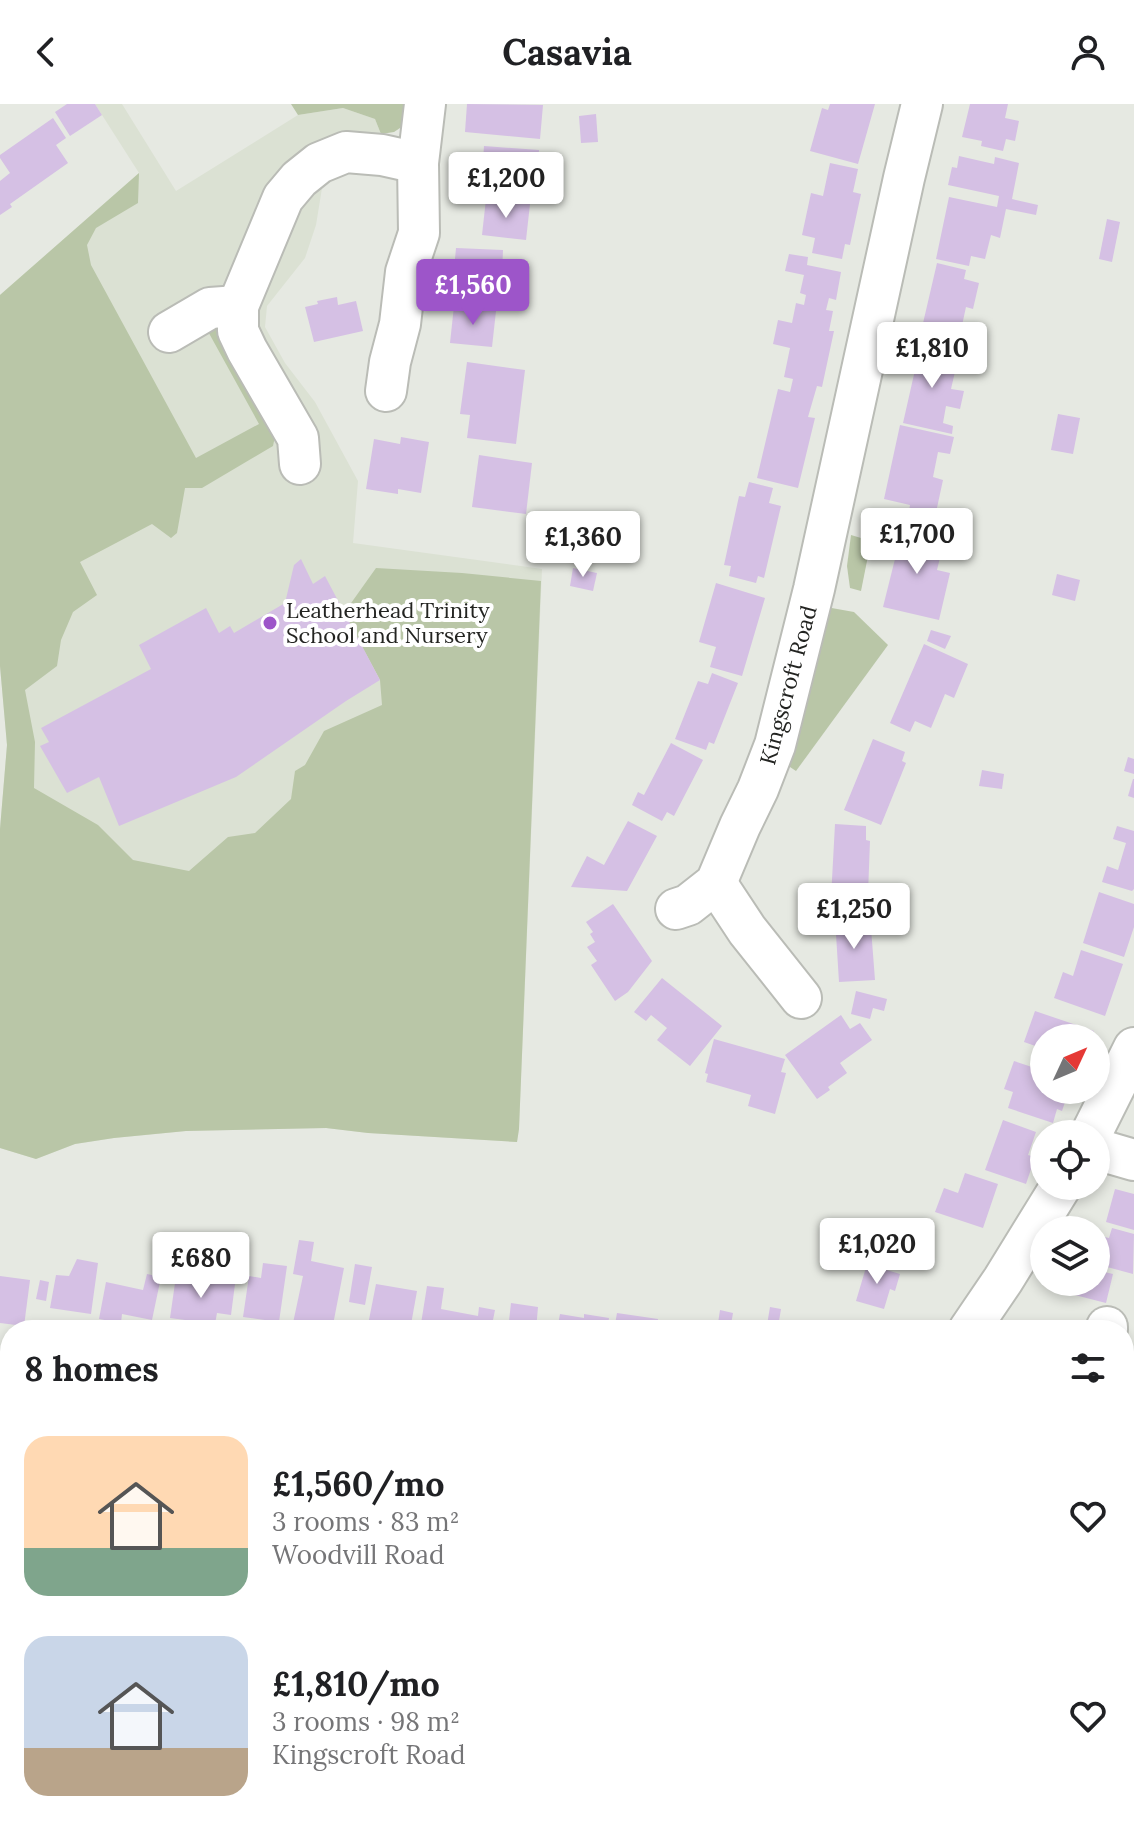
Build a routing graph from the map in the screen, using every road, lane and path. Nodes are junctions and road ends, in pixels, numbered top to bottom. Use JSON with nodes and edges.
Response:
{"nodes":[{"id":1,"x":425,"y":104,"type":"edge"},
{"id":2,"x":922,"y":104,"type":"edge"},
{"id":3,"x":418,"y":163,"type":"junction"},
{"id":4,"x":238,"y":306,"type":"junction"},
{"id":5,"x":169,"y":332,"type":"dead end"},
{"id":6,"x":386,"y":391,"type":"dead end"},
{"id":7,"x":300,"y":464,"type":"dead end"},
{"id":8,"x":716,"y":883,"type":"junction"},
{"id":9,"x":676,"y":909,"type":"dead end"},
{"id":10,"x":801,"y":998,"type":"dead end"},
{"id":11,"x":1134,"y":1048,"type":"edge"},
{"id":12,"x":1098,"y":1120,"type":"edge"},
{"id":13,"x":1110,"y":1153,"type":"edge"},
{"id":14,"x":1134,"y":1160,"type":"edge"},
{"id":15,"x":1052,"y":1200,"type":"edge"},
{"id":16,"x":976,"y":1320,"type":"edge"}],
"edges":[{"from":1,"to":3,"type":"street"},
{"from":2,"to":8,"type":"street","name":"Kingscroft Road"},
{"from":3,"to":4,"type":"street"},
{"from":3,"to":6,"type":"street"},
{"from":4,"to":5,"type":"street"},
{"from":4,"to":7,"type":"street"},
{"from":8,"to":9,"type":"street"},
{"from":8,"to":10,"type":"street"},
{"from":11,"to":12,"type":"street"},
{"from":13,"to":14,"type":"street"},
{"from":15,"to":16,"type":"street"}]}
